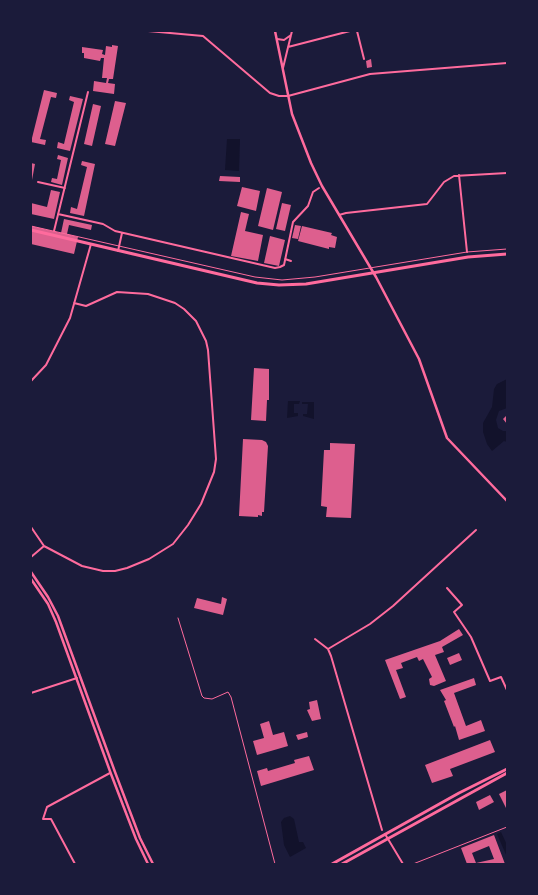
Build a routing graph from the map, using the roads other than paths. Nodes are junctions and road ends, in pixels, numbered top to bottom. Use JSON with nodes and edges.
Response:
{"nodes":[{"id":1,"x":148,"y":31,"type":"edge"},
{"id":2,"x":275,"y":31,"type":"edge"},
{"id":3,"x":292,"y":31,"type":"edge"},
{"id":4,"x":350,"y":31,"type":"edge"},
{"id":5,"x":357,"y":31,"type":"edge"},
{"id":6,"x":291,"y":35,"type":"junction"},
{"id":7,"x":276,"y":38,"type":"junction"},
{"id":8,"x":288,"y":47,"type":"junction"},
{"id":9,"x":364,"y":59,"type":"dead end"},
{"id":10,"x":507,"y":63,"type":"edge"},
{"id":11,"x":282,"y":71,"type":"junction"},
{"id":12,"x":88,"y":92,"type":"dead end"},
{"id":13,"x":288,"y":96,"type":"junction"},
{"id":14,"x":507,"y":173,"type":"edge"},
{"id":15,"x":459,"y":174,"type":"junction"},
{"id":16,"x":38,"y":182,"type":"dead end"},
{"id":17,"x":65,"y":188,"type":"junction"},
{"id":18,"x":319,"y":188,"type":"dead end"},
{"id":19,"x":58,"y":214,"type":"junction"},
{"id":20,"x":340,"y":215,"type":"junction"},
{"id":21,"x":31,"y":226,"type":"edge"},
{"id":22,"x":31,"y":230,"type":"edge"},
{"id":23,"x":54,"y":231,"type":"junction"},
{"id":24,"x":122,"y":233,"type":"junction"},
{"id":25,"x":91,"y":244,"type":"junction"},
{"id":26,"x":119,"y":246,"type":"junction"},
{"id":27,"x":507,"y":249,"type":"edge"},
{"id":28,"x":118,"y":251,"type":"junction"},
{"id":29,"x":467,"y":252,"type":"junction"},
{"id":30,"x":507,"y":254,"type":"edge"},
{"id":31,"x":285,"y":259,"type":"junction"},
{"id":32,"x":291,"y":261,"type":"dead end"},
{"id":33,"x":370,"y":268,"type":"junction"},
{"id":34,"x":373,"y":272,"type":"junction"},
{"id":35,"x":74,"y":303,"type":"junction"},
{"id":36,"x":31,"y":381,"type":"edge"},
{"id":37,"x":507,"y":501,"type":"edge"},
{"id":38,"x":31,"y":527,"type":"edge"},
{"id":39,"x":476,"y":530,"type":"dead end"},
{"id":40,"x":44,"y":546,"type":"junction"},
{"id":41,"x":31,"y":557,"type":"edge"},
{"id":42,"x":31,"y":572,"type":"edge"},
{"id":43,"x":31,"y":579,"type":"edge"},
{"id":44,"x":33,"y":584,"type":"edge"},
{"id":45,"x":447,"y":588,"type":"dead end"},
{"id":46,"x":178,"y":618,"type":"dead end"},
{"id":47,"x":315,"y":639,"type":"dead end"},
{"id":48,"x":328,"y":649,"type":"junction"},
{"id":49,"x":77,"y":678,"type":"junction"},
{"id":50,"x":507,"y":690,"type":"edge"},
{"id":51,"x":31,"y":693,"type":"edge"},
{"id":52,"x":507,"y":769,"type":"edge"},
{"id":53,"x":110,"y":772,"type":"junction"},
{"id":54,"x":507,"y":773,"type":"edge"},
{"id":55,"x":507,"y":827,"type":"edge"},
{"id":56,"x":382,"y":830,"type":"dead end"},
{"id":57,"x":386,"y":834,"type":"junction"},
{"id":58,"x":388,"y":838,"type":"junction"},
{"id":59,"x":75,"y":864,"type":"edge"},
{"id":60,"x":148,"y":864,"type":"edge"},
{"id":61,"x":153,"y":864,"type":"edge"},
{"id":62,"x":275,"y":864,"type":"edge"},
{"id":63,"x":332,"y":864,"type":"edge"},
{"id":64,"x":342,"y":864,"type":"edge"},
{"id":65,"x":403,"y":864,"type":"edge"},
{"id":66,"x":413,"y":864,"type":"edge"}],
"edges":[{"from":1,"to":13,"type":"street"},
{"from":2,"to":7,"type":"street"},
{"from":3,"to":6,"type":"street"},
{"from":4,"to":8,"type":"street"},
{"from":5,"to":9,"type":"street"},
{"from":6,"to":7,"type":"street"},
{"from":6,"to":8,"type":"street"},
{"from":7,"to":11,"type":"street"},
{"from":8,"to":11,"type":"street"},
{"from":10,"to":13,"type":"street"},
{"from":11,"to":13,"type":"street"},
{"from":12,"to":17,"type":"street"},
{"from":13,"to":20,"type":"street"},
{"from":14,"to":15,"type":"street"},
{"from":15,"to":20,"type":"street"},
{"from":15,"to":29,"type":"street"},
{"from":16,"to":17,"type":"street"},
{"from":17,"to":19,"type":"street"},
{"from":18,"to":31,"type":"street"},
{"from":19,"to":23,"type":"street"},
{"from":19,"to":24,"type":"street"},
{"from":20,"to":33,"type":"street"},
{"from":21,"to":23,"type":"lane"},
{"from":22,"to":25,"type":"main road"},
{"from":23,"to":26,"type":"lane"},
{"from":24,"to":26,"type":"street"},
{"from":24,"to":31,"type":"street"},
{"from":25,"to":28,"type":"main road"},
{"from":25,"to":35,"type":"street"},
{"from":26,"to":28,"type":"street"},
{"from":26,"to":33,"type":"lane"},
{"from":27,"to":29,"type":"lane"},
{"from":28,"to":34,"type":"main road"},
{"from":29,"to":33,"type":"lane"},
{"from":30,"to":34,"type":"main road"},
{"from":31,"to":32,"type":"street"},
{"from":33,"to":34,"type":"street"},
{"from":34,"to":37,"type":"street"},
{"from":35,"to":36,"type":"street"},
{"from":35,"to":40,"type":"street"},
{"from":38,"to":40,"type":"street"},
{"from":39,"to":48,"type":"street"},
{"from":40,"to":41,"type":"street"},
{"from":42,"to":61,"type":"street"},
{"from":43,"to":44,"type":"street"},
{"from":44,"to":49,"type":"street"},
{"from":45,"to":50,"type":"street"},
{"from":46,"to":62,"type":"lane"},
{"from":47,"to":48,"type":"street"},
{"from":48,"to":56,"type":"street"},
{"from":49,"to":51,"type":"street"},
{"from":49,"to":53,"type":"street"},
{"from":52,"to":57,"type":"main road"},
{"from":53,"to":59,"type":"street"},
{"from":53,"to":60,"type":"street"},
{"from":54,"to":58,"type":"main road"},
{"from":55,"to":66,"type":"lane"},
{"from":57,"to":58,"type":"street"},
{"from":57,"to":63,"type":"main road"},
{"from":58,"to":64,"type":"main road"},
{"from":58,"to":65,"type":"street"}]}
